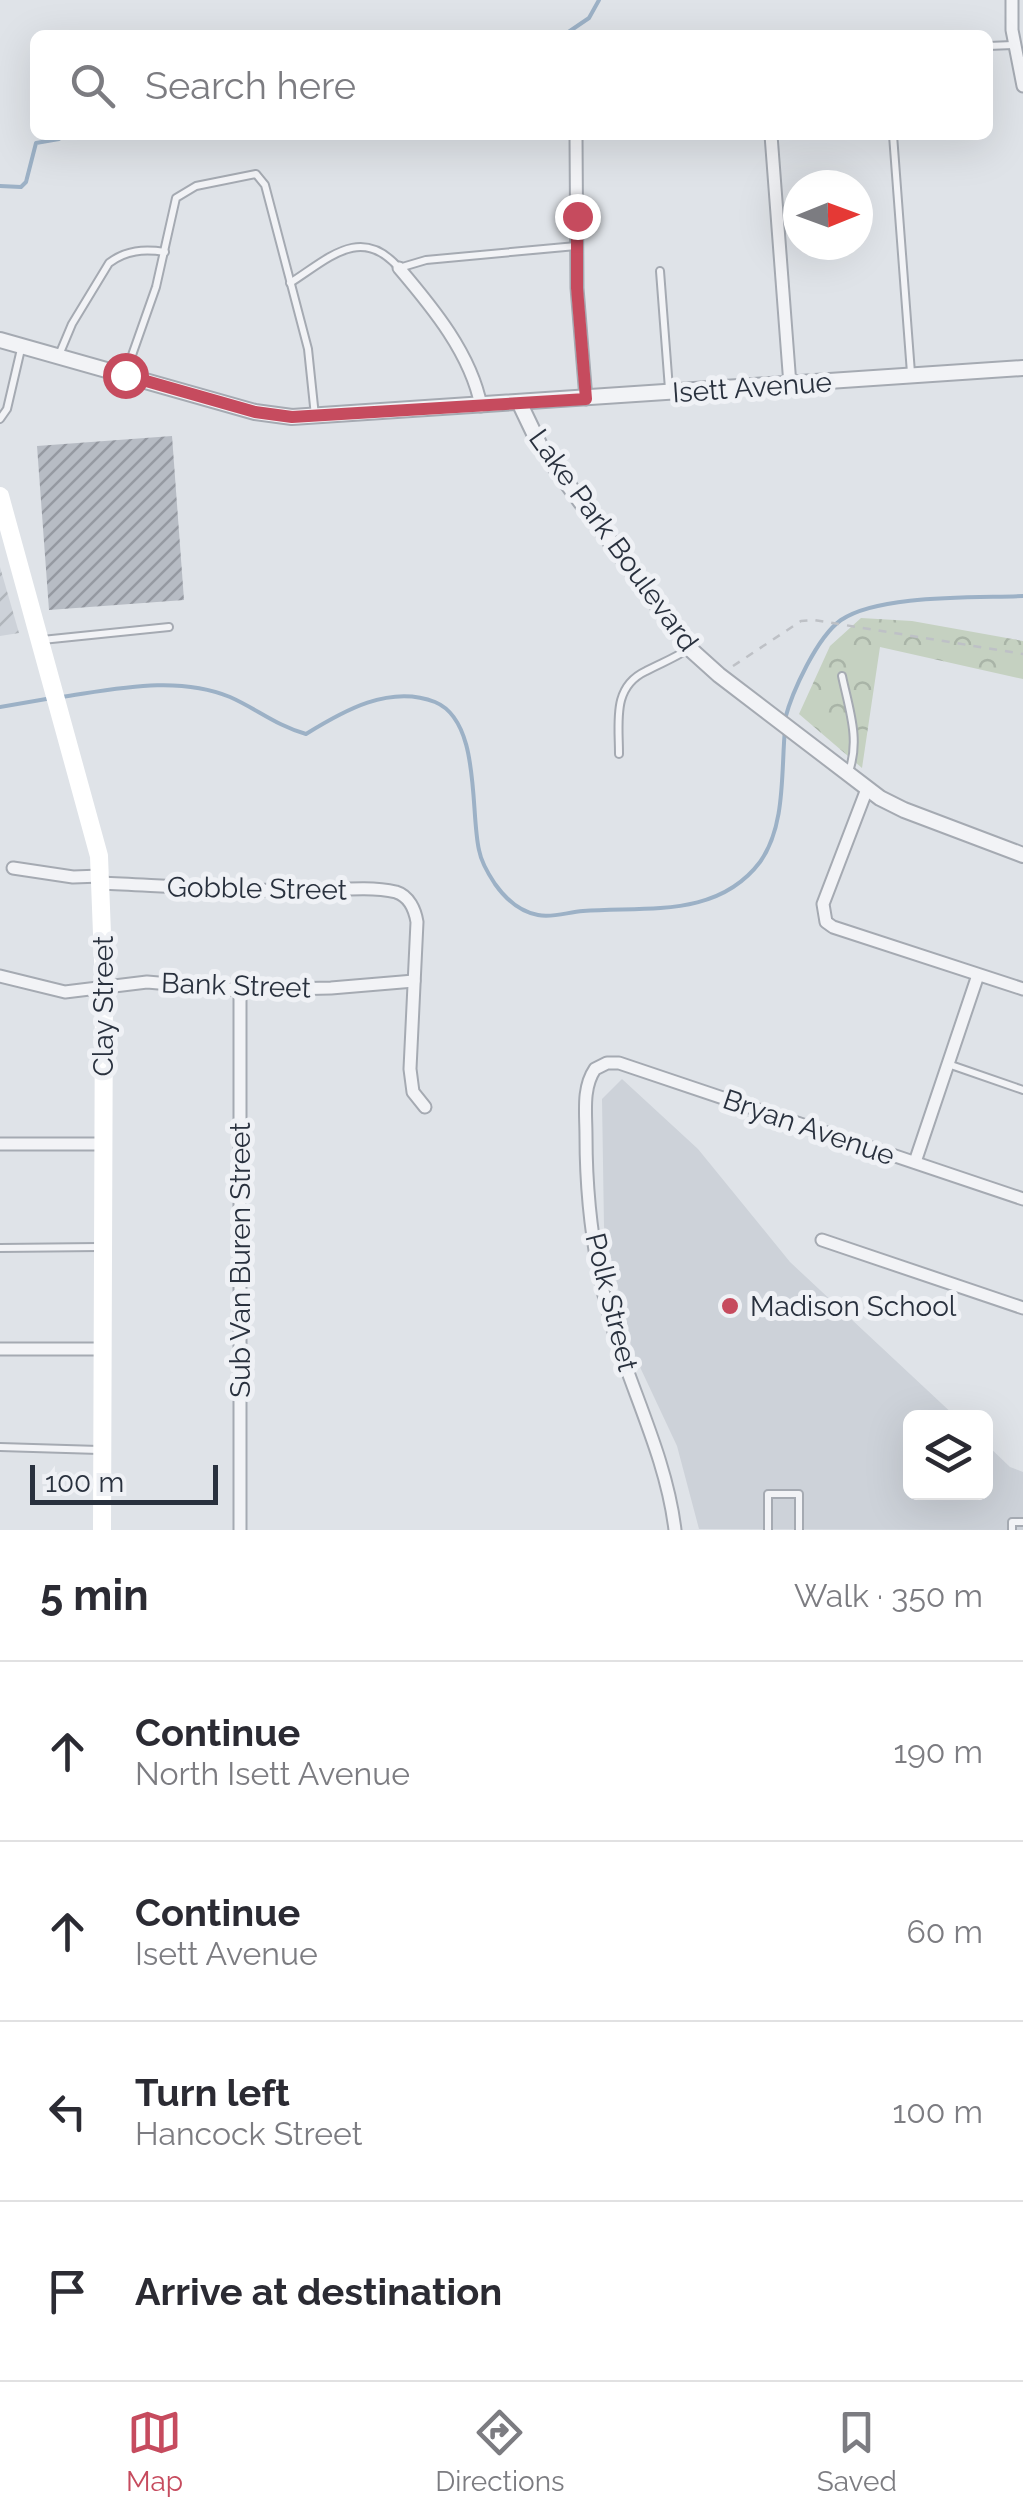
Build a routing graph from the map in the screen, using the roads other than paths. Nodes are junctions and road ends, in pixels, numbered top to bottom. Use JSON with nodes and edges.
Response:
{"nodes":[{"id":1,"x":1012,"y":0,"type":"edge"},
{"id":2,"x":993,"y":47,"type":"edge"},
{"id":3,"x":1018,"y":51,"type":"edge"},
{"id":4,"x":1023,"y":86,"type":"edge"},
{"id":5,"x":576,"y":140,"type":"edge"},
{"id":6,"x":770,"y":140,"type":"edge"},
{"id":7,"x":893,"y":140,"type":"edge"},
{"id":8,"x":576,"y":246,"type":"junction"},
{"id":9,"x":164,"y":252,"type":"junction"},
{"id":10,"x":399,"y":268,"type":"junction"},
{"id":11,"x":660,"y":271,"type":"dead end"},
{"id":12,"x":290,"y":284,"type":"junction"},
{"id":13,"x":0,"y":340,"type":"edge"},
{"id":14,"x":22,"y":345,"type":"junction"},
{"id":15,"x":59,"y":356,"type":"junction"},
{"id":16,"x":1023,"y":368,"type":"edge"},
{"id":17,"x":125,"y":375,"type":"junction"},
{"id":18,"x":912,"y":376,"type":"junction"},
{"id":19,"x":790,"y":385,"type":"junction"},
{"id":20,"x":669,"y":393,"type":"junction"},
{"id":21,"x":586,"y":399,"type":"junction"},
{"id":22,"x":519,"y":402,"type":"junction"},
{"id":23,"x":482,"y":406,"type":"junction"},
{"id":24,"x":315,"y":417,"type":"junction"},
{"id":25,"x":0,"y":418,"type":"edge"},
{"id":26,"x":0,"y":496,"type":"edge"},
{"id":27,"x":169,"y":627,"type":"dead end"},
{"id":28,"x":40,"y":640,"type":"junction"},
{"id":29,"x":690,"y":648,"type":"junction"},
{"id":30,"x":842,"y":676,"type":"dead end"},
{"id":31,"x":618,"y":754,"type":"dead end"},
{"id":32,"x":847,"y":775,"type":"junction"},
{"id":33,"x":867,"y":789,"type":"junction"},
{"id":34,"x":1023,"y":854,"type":"edge"},
{"id":35,"x":13,"y":868,"type":"dead end"},
{"id":36,"x":101,"y":880,"type":"junction"},
{"id":37,"x":978,"y":975,"type":"junction"},
{"id":38,"x":0,"y":976,"type":"edge"},
{"id":39,"x":414,"y":981,"type":"junction"},
{"id":40,"x":104,"y":986,"type":"junction"},
{"id":41,"x":1023,"y":989,"type":"edge"},
{"id":42,"x":240,"y":990,"type":"junction"},
{"id":43,"x":947,"y":1064,"type":"junction"},
{"id":44,"x":595,"y":1069,"type":"joint"},
{"id":45,"x":1023,"y":1090,"type":"edge"},
{"id":46,"x":424,"y":1107,"type":"dead end"},
{"id":47,"x":0,"y":1144,"type":"edge"},
{"id":48,"x":103,"y":1144,"type":"junction"},
{"id":49,"x":914,"y":1162,"type":"junction"},
{"id":50,"x":1023,"y":1199,"type":"edge"},
{"id":51,"x":822,"y":1240,"type":"dead end"},
{"id":52,"x":103,"y":1247,"type":"junction"},
{"id":53,"x":0,"y":1248,"type":"edge"},
{"id":54,"x":1023,"y":1308,"type":"edge"},
{"id":55,"x":0,"y":1349,"type":"edge"},
{"id":56,"x":102,"y":1349,"type":"junction"},
{"id":57,"x":0,"y":1448,"type":"edge"},
{"id":58,"x":102,"y":1450,"type":"junction"},
{"id":59,"x":1023,"y":1522,"type":"edge"},
{"id":60,"x":102,"y":1530,"type":"edge"},
{"id":61,"x":240,"y":1530,"type":"edge"},
{"id":62,"x":675,"y":1530,"type":"edge"},
{"id":63,"x":768,"y":1530,"type":"edge"},
{"id":64,"x":799,"y":1530,"type":"edge"},
{"id":65,"x":1012,"y":1530,"type":"edge"}],
"edges":[{"from":1,"to":3,"type":"street"},
{"from":2,"to":3,"type":"lane"},
{"from":3,"to":4,"type":"street"},
{"from":5,"to":8,"type":"street"},
{"from":6,"to":19,"type":"street"},
{"from":7,"to":18,"type":"lane"},
{"from":8,"to":10,"type":"lane"},
{"from":8,"to":21,"type":"street"},
{"from":9,"to":12,"type":"lane"},
{"from":9,"to":15,"type":"lane"},
{"from":9,"to":17,"type":"lane"},
{"from":10,"to":12,"type":"lane"},
{"from":10,"to":23,"type":"street"},
{"from":11,"to":20,"type":"lane"},
{"from":12,"to":24,"type":"lane"},
{"from":13,"to":14,"type":"street","name":"Isett Avenue"},
{"from":14,"to":15,"type":"street","name":"Isett Avenue"},
{"from":14,"to":25,"type":"lane"},
{"from":15,"to":17,"type":"street","name":"Isett Avenue"},
{"from":16,"to":18,"type":"street","name":"Isett Avenue"},
{"from":17,"to":24,"type":"street","name":"Isett Avenue"},
{"from":18,"to":19,"type":"street","name":"Isett Avenue"},
{"from":19,"to":20,"type":"street","name":"Isett Avenue"},
{"from":20,"to":21,"type":"street","name":"Isett Avenue"},
{"from":21,"to":22,"type":"street","name":"Isett Avenue"},
{"from":22,"to":23,"type":"street","name":"Isett Avenue"},
{"from":22,"to":29,"type":"street","name":"Lake Park Boulevard"},
{"from":23,"to":24,"type":"street","name":"Isett Avenue"},
{"from":26,"to":28,"type":"main road","name":"Clay Street"},
{"from":27,"to":28,"type":"lane"},
{"from":28,"to":36,"type":"main road","name":"Clay Street"},
{"from":29,"to":31,"type":"lane"},
{"from":29,"to":32,"type":"street","name":"Lake Park Boulevard"},
{"from":30,"to":32,"type":"lane"},
{"from":32,"to":33,"type":"street","name":"Lake Park Boulevard"},
{"from":33,"to":34,"type":"street","name":"Lake Park Boulevard"},
{"from":33,"to":37,"type":"street"},
{"from":35,"to":36,"type":"street","name":"Gobble Street"},
{"from":36,"to":39,"type":"street","name":"Gobble Street"},
{"from":36,"to":40,"type":"main road","name":"Clay Street"},
{"from":37,"to":41,"type":"street"},
{"from":37,"to":43,"type":"street"},
{"from":38,"to":40,"type":"street","name":"Bank Street"},
{"from":39,"to":42,"type":"street","name":"Bank Street"},
{"from":39,"to":46,"type":"street"},
{"from":40,"to":42,"type":"street","name":"Bank Street"},
{"from":40,"to":48,"type":"main road","name":"Clay Street"},
{"from":42,"to":61,"type":"street","name":"Sub Van Buren Street"},
{"from":43,"to":45,"type":"lane"},
{"from":43,"to":49,"type":"street"},
{"from":44,"to":49,"type":"street","name":"Bryan Avenue"},
{"from":44,"to":62,"type":"street","name":"Polk Street"},
{"from":47,"to":48,"type":"street"},
{"from":48,"to":52,"type":"main road","name":"Clay Street"},
{"from":49,"to":50,"type":"street","name":"Bryan Avenue"},
{"from":51,"to":54,"type":"street"},
{"from":52,"to":53,"type":"lane"},
{"from":52,"to":56,"type":"main road","name":"Clay Street"},
{"from":55,"to":56,"type":"street"},
{"from":56,"to":58,"type":"main road","name":"Clay Street"},
{"from":57,"to":58,"type":"lane"},
{"from":58,"to":60,"type":"main road","name":"Clay Street"},
{"from":59,"to":65,"type":"lane"},
{"from":63,"to":64,"type":"lane"}]}
